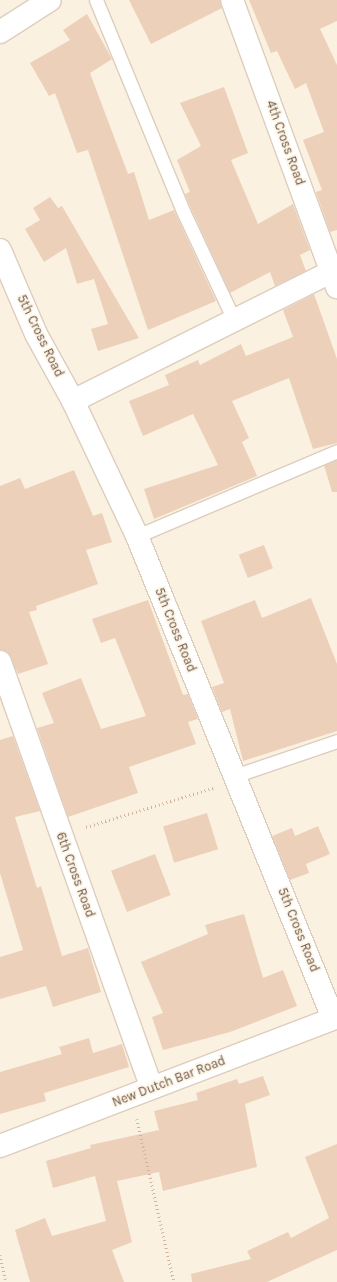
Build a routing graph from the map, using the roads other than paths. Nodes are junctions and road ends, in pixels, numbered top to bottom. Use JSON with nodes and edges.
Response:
{"nodes":[{"id":1,"x":50,"y":0,"type":"edge"},
{"id":2,"x":96,"y":0,"type":"edge"},
{"id":3,"x":232,"y":0,"type":"edge"},
{"id":4,"x":0,"y":32,"type":"edge"},
{"id":5,"x":0,"y":250,"type":"edge"},
{"id":6,"x":335,"y":276,"type":"edge"},
{"id":7,"x":234,"y":320,"type":"junction"},
{"id":8,"x":73,"y":401,"type":"junction"},
{"id":9,"x":337,"y":451,"type":"edge"},
{"id":10,"x":137,"y":536,"type":"junction"},
{"id":11,"x":0,"y":662,"type":"edge"},
{"id":12,"x":337,"y":741,"type":"edge"},
{"id":13,"x":236,"y":779,"type":"junction"},
{"id":14,"x":335,"y":1017,"type":"edge"},
{"id":15,"x":152,"y":1088,"type":"junction"},
{"id":16,"x":0,"y":1146,"type":"edge"}],
"edges":[{"from":1,"to":4,"type":"street"},
{"from":2,"to":7,"type":"lane"},
{"from":3,"to":6,"type":"street","name":"4th Cross Road"},
{"from":5,"to":8,"type":"street","name":"5th Cross Road"},
{"from":6,"to":7,"type":"street"},
{"from":7,"to":8,"type":"street"},
{"from":8,"to":10,"type":"street","name":"5th Cross Road"},
{"from":9,"to":10,"type":"lane"},
{"from":10,"to":13,"type":"street","name":"5th Cross Road"},
{"from":11,"to":15,"type":"street","name":"6th Cross Road"},
{"from":12,"to":13,"type":"lane"},
{"from":13,"to":14,"type":"street","name":"5th Cross Road"},
{"from":14,"to":15,"type":"street","name":"New Dutch Bar Road"},
{"from":15,"to":16,"type":"street","name":"New Dutch Bar Road"}]}
